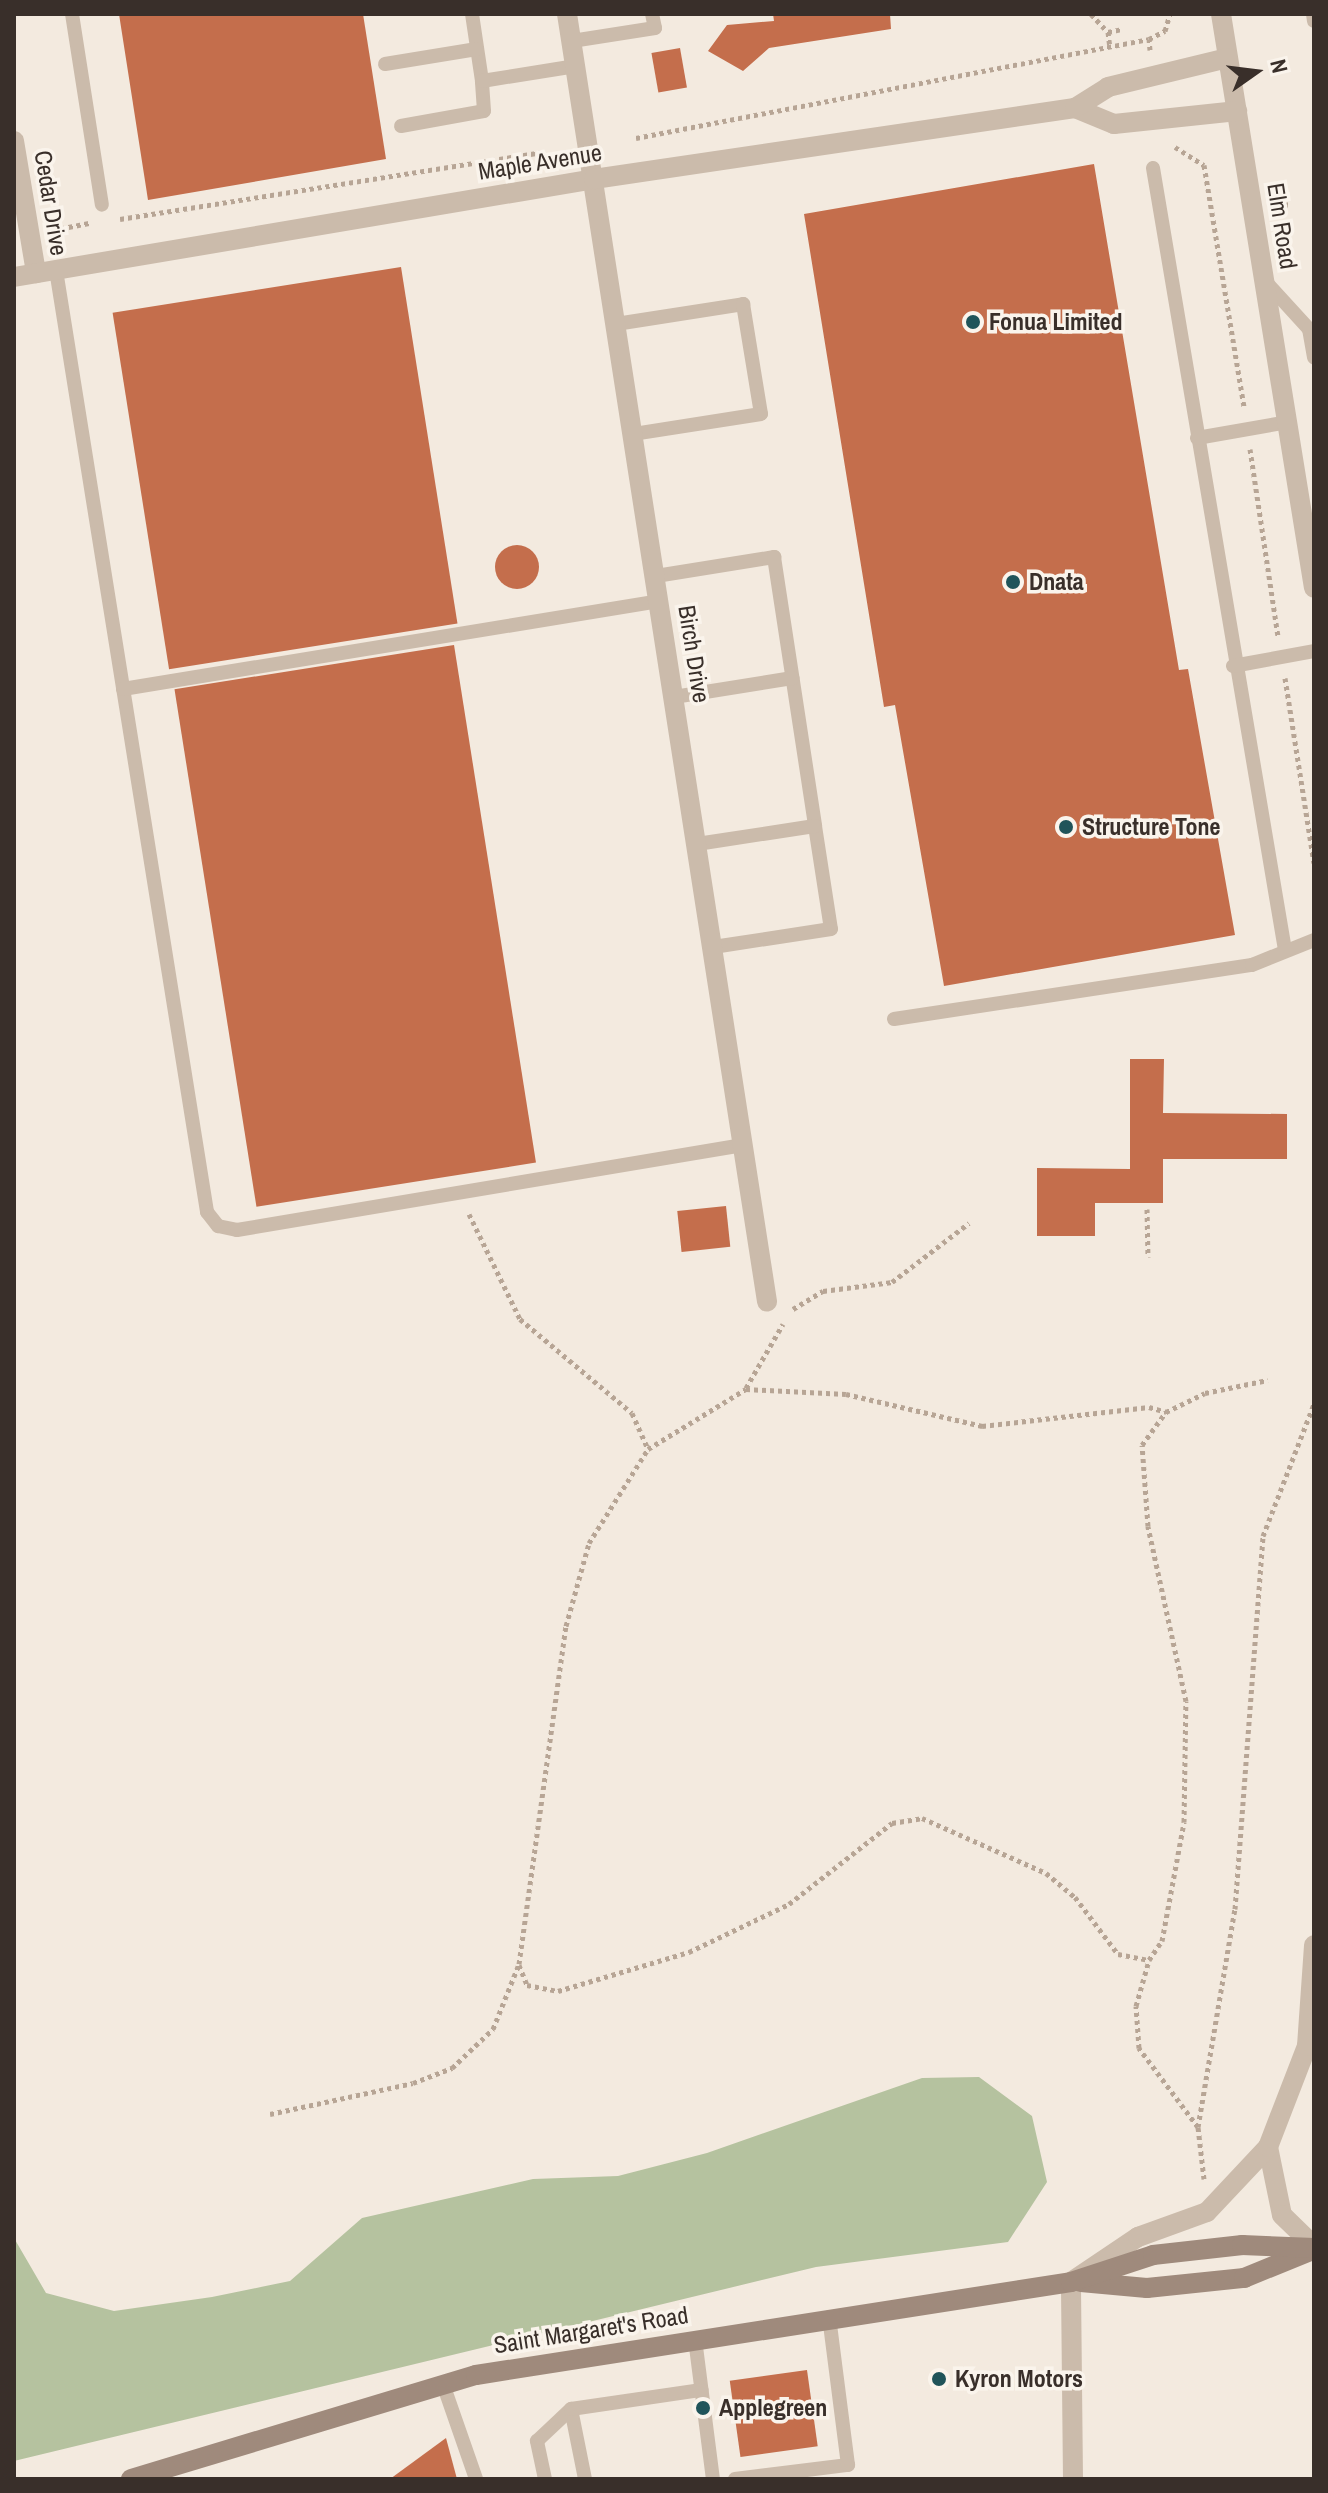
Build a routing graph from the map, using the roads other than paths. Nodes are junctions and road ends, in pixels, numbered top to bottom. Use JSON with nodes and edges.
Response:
{"nodes":[{"id":1,"x":72,"y":14,"type":"edge"},
{"id":2,"x":472,"y":14,"type":"edge"},
{"id":3,"x":567,"y":14,"type":"edge"},
{"id":4,"x":652,"y":14,"type":"edge"},
{"id":5,"x":1221,"y":14,"type":"edge"},
{"id":6,"x":1313,"y":14,"type":"edge"},
{"id":7,"x":1314,"y":21,"type":"edge"},
{"id":8,"x":572,"y":41,"type":"junction"},
{"id":9,"x":477,"y":49,"type":"junction"},
{"id":10,"x":1228,"y":58,"type":"junction"},
{"id":11,"x":385,"y":64,"type":"dead end"},
{"id":12,"x":576,"y":66,"type":"junction"},
{"id":13,"x":482,"y":81,"type":"junction"},
{"id":14,"x":1075,"y":108,"type":"junction"},
{"id":15,"x":1237,"y":111,"type":"junction"},
{"id":16,"x":401,"y":126,"type":"dead end"},
{"id":17,"x":14,"y":141,"type":"edge"},
{"id":18,"x":1153,"y":168,"type":"dead end"},
{"id":19,"x":594,"y":179,"type":"junction"},
{"id":20,"x":102,"y":205,"type":"dead end"},
{"id":21,"x":46,"y":272,"type":"junction"},
{"id":22,"x":14,"y":277,"type":"edge"},
{"id":23,"x":1265,"y":281,"type":"junction"},
{"id":24,"x":616,"y":324,"type":"junction"},
{"id":25,"x":1314,"y":358,"type":"edge"},
{"id":26,"x":1288,"y":422,"type":"junction"},
{"id":27,"x":633,"y":434,"type":"junction"},
{"id":28,"x":1197,"y":438,"type":"junction"},
{"id":29,"x":1306,"y":491,"type":"edge"},
{"id":30,"x":1310,"y":540,"type":"edge"},
{"id":31,"x":656,"y":576,"type":"junction"},
{"id":32,"x":1314,"y":588,"type":"edge"},
{"id":33,"x":659,"y":601,"type":"junction"},
{"id":34,"x":1314,"y":651,"type":"edge"},
{"id":35,"x":1233,"y":666,"type":"junction"},
{"id":36,"x":792,"y":678,"type":"junction"},
{"id":37,"x":123,"y":689,"type":"junction"},
{"id":38,"x":674,"y":697,"type":"junction"},
{"id":39,"x":815,"y":826,"type":"junction"},
{"id":40,"x":697,"y":844,"type":"junction"},
{"id":41,"x":1314,"y":940,"type":"edge"},
{"id":42,"x":713,"y":947,"type":"junction"},
{"id":43,"x":1285,"y":950,"type":"junction"},
{"id":44,"x":894,"y":1019,"type":"dead end"},
{"id":45,"x":743,"y":1145,"type":"junction"},
{"id":46,"x":767,"y":1302,"type":"dead end"},
{"id":47,"x":1314,"y":1945,"type":"edge"},
{"id":48,"x":1313,"y":1967,"type":"edge"},
{"id":49,"x":1307,"y":2046,"type":"junction"},
{"id":50,"x":1314,"y":2076,"type":"edge"},
{"id":51,"x":1268,"y":2147,"type":"junction"},
{"id":52,"x":1314,"y":2248,"type":"edge"},
{"id":53,"x":1071,"y":2282,"type":"junction"},
{"id":54,"x":829,"y":2317,"type":"junction"},
{"id":55,"x":695,"y":2339,"type":"junction"},
{"id":56,"x":443,"y":2384,"type":"junction"},
{"id":57,"x":702,"y":2390,"type":"junction"},
{"id":58,"x":571,"y":2409,"type":"junction"},
{"id":59,"x":848,"y":2465,"type":"junction"},
{"id":60,"x":131,"y":2479,"type":"edge"},
{"id":61,"x":476,"y":2479,"type":"edge"},
{"id":62,"x":545,"y":2479,"type":"edge"},
{"id":63,"x":585,"y":2479,"type":"edge"},
{"id":64,"x":713,"y":2479,"type":"edge"},
{"id":65,"x":735,"y":2479,"type":"edge"},
{"id":66,"x":858,"y":2479,"type":"edge"},
{"id":67,"x":1073,"y":2479,"type":"edge"}],
"edges":[{"from":1,"to":20,"type":"lane"},
{"from":2,"to":9,"type":"lane"},
{"from":3,"to":8,"type":"street","name":"Birch Drive"},
{"from":4,"to":8,"type":"lane"},
{"from":5,"to":10,"type":"street","name":"Elm Road"},
{"from":6,"to":7,"type":"lane"},
{"from":8,"to":12,"type":"street","name":"Birch Drive"},
{"from":9,"to":11,"type":"lane"},
{"from":9,"to":13,"type":"lane"},
{"from":10,"to":14,"type":"street","name":"Maple Avenue"},
{"from":10,"to":15,"type":"street","name":"Elm Road"},
{"from":12,"to":13,"type":"lane"},
{"from":12,"to":19,"type":"street","name":"Birch Drive"},
{"from":13,"to":16,"type":"lane"},
{"from":14,"to":15,"type":"street"},
{"from":14,"to":19,"type":"street","name":"Maple Avenue"},
{"from":15,"to":23,"type":"street","name":"Elm Road"},
{"from":17,"to":21,"type":"street","name":"Cedar Drive"},
{"from":18,"to":28,"type":"lane"},
{"from":19,"to":21,"type":"street","name":"Maple Avenue"},
{"from":19,"to":24,"type":"street","name":"Birch Drive"},
{"from":21,"to":22,"type":"street","name":"Maple Avenue"},
{"from":21,"to":37,"type":"lane"},
{"from":23,"to":25,"type":"lane"},
{"from":23,"to":26,"type":"street","name":"Elm Road"},
{"from":24,"to":27,"type":"street","name":"Birch Drive"},
{"from":24,"to":27,"type":"lane"},
{"from":26,"to":28,"type":"lane"},
{"from":26,"to":29,"type":"street","name":"Elm Road"},
{"from":27,"to":31,"type":"street","name":"Birch Drive"},
{"from":28,"to":35,"type":"lane"},
{"from":29,"to":30,"type":"street","name":"Elm Road"},
{"from":30,"to":32,"type":"street","name":"Elm Road"},
{"from":31,"to":33,"type":"street","name":"Birch Drive"},
{"from":31,"to":36,"type":"lane"},
{"from":33,"to":37,"type":"lane"},
{"from":33,"to":38,"type":"street","name":"Birch Drive"},
{"from":34,"to":35,"type":"lane"},
{"from":35,"to":43,"type":"lane"},
{"from":36,"to":38,"type":"lane"},
{"from":36,"to":39,"type":"lane"},
{"from":37,"to":45,"type":"lane"},
{"from":38,"to":40,"type":"street","name":"Birch Drive"},
{"from":39,"to":40,"type":"lane"},
{"from":39,"to":42,"type":"lane"},
{"from":40,"to":42,"type":"street","name":"Birch Drive"},
{"from":41,"to":43,"type":"lane"},
{"from":42,"to":45,"type":"street","name":"Birch Drive"},
{"from":43,"to":44,"type":"lane"},
{"from":45,"to":46,"type":"street","name":"Birch Drive"},
{"from":47,"to":48,"type":"street"},
{"from":48,"to":49,"type":"street"},
{"from":49,"to":50,"type":"street"},
{"from":49,"to":51,"type":"street"},
{"from":51,"to":52,"type":"street"},
{"from":51,"to":53,"type":"street"},
{"from":52,"to":53,"type":"main road","name":"Saint Margaret's Road"},
{"from":52,"to":53,"type":"main road","name":"Saint Margaret's Road"},
{"from":53,"to":54,"type":"main road","name":"Saint Margaret's Road"},
{"from":53,"to":67,"type":"street"},
{"from":54,"to":55,"type":"main road","name":"Saint Margaret's Road"},
{"from":54,"to":59,"type":"lane"},
{"from":55,"to":56,"type":"main road","name":"Saint Margaret's Road"},
{"from":55,"to":57,"type":"lane"},
{"from":56,"to":60,"type":"main road","name":"Saint Margaret's Road"},
{"from":56,"to":61,"type":"lane"},
{"from":57,"to":58,"type":"lane"},
{"from":57,"to":64,"type":"lane"},
{"from":58,"to":62,"type":"lane"},
{"from":58,"to":63,"type":"lane"},
{"from":59,"to":65,"type":"lane"},
{"from":59,"to":66,"type":"lane"}]}
